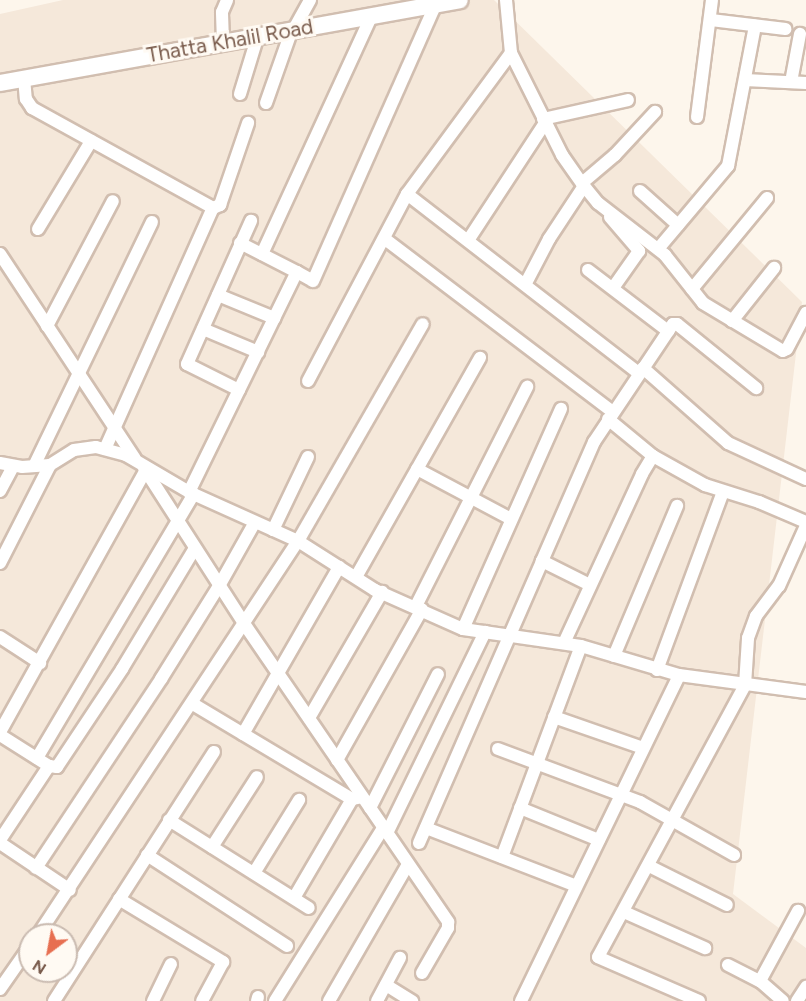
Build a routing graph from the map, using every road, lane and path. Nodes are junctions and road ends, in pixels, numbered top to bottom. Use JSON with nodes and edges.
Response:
{"nodes":[{"id":1,"x":227,"y":0,"type":"edge"},
{"id":2,"x":310,"y":0,"type":"edge"},
{"id":3,"x":460,"y":0,"type":"edge"},
{"id":4,"x":506,"y":0,"type":"edge"},
{"id":5,"x":712,"y":0,"type":"edge"},
{"id":6,"x":436,"y":4,"type":"junction"},
{"id":7,"x":397,"y":6,"type":"edge"},
{"id":8,"x":372,"y":15,"type":"junction"},
{"id":9,"x":711,"y":20,"type":"junction"},
{"id":10,"x":755,"y":26,"type":"junction"},
{"id":11,"x":293,"y":29,"type":"junction"},
{"id":12,"x":785,"y":29,"type":"dead end"},
{"id":13,"x":800,"y":34,"type":"dead end"},
{"id":14,"x":258,"y":35,"type":"junction"},
{"id":15,"x":222,"y":42,"type":"junction"},
{"id":16,"x":511,"y":53,"type":"junction"},
{"id":17,"x":24,"y":78,"type":"junction"},
{"id":18,"x":745,"y":80,"type":"junction"},
{"id":19,"x":791,"y":82,"type":"junction"},
{"id":20,"x":806,"y":82,"type":"edge"},
{"id":21,"x":0,"y":83,"type":"edge"},
{"id":22,"x":240,"y":94,"type":"dead end"},
{"id":23,"x":628,"y":100,"type":"dead end"},
{"id":24,"x":266,"y":104,"type":"dead end"},
{"id":25,"x":655,"y":112,"type":"dead end"},
{"id":26,"x":697,"y":117,"type":"dead end"},
{"id":27,"x":544,"y":121,"type":"junction"},
{"id":28,"x":248,"y":123,"type":"dead end"},
{"id":29,"x":91,"y":141,"type":"junction"},
{"id":30,"x":583,"y":185,"type":"junction"},
{"id":31,"x":640,"y":191,"type":"dead end"},
{"id":32,"x":407,"y":194,"type":"junction"},
{"id":33,"x":767,"y":198,"type":"dead end"},
{"id":34,"x":114,"y":201,"type":"dead end"},
{"id":35,"x":213,"y":208,"type":"junction"},
{"id":36,"x":608,"y":210,"type":"junction"},
{"id":37,"x":251,"y":221,"type":"dead end"},
{"id":38,"x":152,"y":222,"type":"dead end"},
{"id":39,"x":678,"y":225,"type":"junction"},
{"id":40,"x":38,"y":230,"type":"dead end"},
{"id":41,"x":385,"y":238,"type":"junction"},
{"id":42,"x":469,"y":239,"type":"junction"},
{"id":43,"x":240,"y":243,"type":"junction"},
{"id":44,"x":658,"y":249,"type":"junction"},
{"id":45,"x":0,"y":254,"type":"edge"},
{"id":46,"x":262,"y":254,"type":"junction"},
{"id":47,"x":774,"y":268,"type":"dead end"},
{"id":48,"x":588,"y":270,"type":"dead end"},
{"id":49,"x":297,"y":272,"type":"junction"},
{"id":50,"x":526,"y":283,"type":"junction"},
{"id":51,"x":613,"y":288,"type":"junction"},
{"id":52,"x":692,"y":289,"type":"junction"},
{"id":53,"x":218,"y":295,"type":"junction"},
{"id":54,"x":806,"y":313,"type":"edge"},
{"id":55,"x":274,"y":318,"type":"junction"},
{"id":56,"x":732,"y":321,"type":"junction"},
{"id":57,"x":423,"y":324,"type":"dead end"},
{"id":58,"x":47,"y":326,"type":"junction"},
{"id":59,"x":202,"y":329,"type":"junction"},
{"id":60,"x":668,"y":331,"type":"junction"},
{"id":61,"x":258,"y":352,"type":"junction"},
{"id":62,"x":480,"y":358,"type":"dead end"},
{"id":63,"x":641,"y":370,"type":"junction"},
{"id":64,"x":78,"y":373,"type":"junction"},
{"id":65,"x":308,"y":381,"type":"dead end"},
{"id":66,"x":527,"y":387,"type":"dead end"},
{"id":67,"x":756,"y":388,"type":"dead end"},
{"id":68,"x":239,"y":390,"type":"junction"},
{"id":69,"x":561,"y":409,"type":"dead end"},
{"id":70,"x":611,"y":416,"type":"junction"},
{"id":71,"x":114,"y":428,"type":"junction"},
{"id":72,"x":105,"y":449,"type":"junction"},
{"id":73,"x":653,"y":456,"type":"junction"},
{"id":74,"x":308,"y":458,"type":"dead end"},
{"id":75,"x":0,"y":463,"type":"edge"},
{"id":76,"x":50,"y":465,"type":"junction"},
{"id":77,"x":34,"y":466,"type":"junction"},
{"id":78,"x":142,"y":466,"type":"junction"},
{"id":79,"x":13,"y":467,"type":"junction"},
{"id":80,"x":417,"y":470,"type":"junction"},
{"id":81,"x":806,"y":479,"type":"edge"},
{"id":82,"x":0,"y":491,"type":"edge"},
{"id":83,"x":723,"y":492,"type":"junction"},
{"id":84,"x":192,"y":493,"type":"junction"},
{"id":85,"x":471,"y":497,"type":"junction"},
{"id":86,"x":677,"y":507,"type":"dead end"},
{"id":87,"x":511,"y":519,"type":"junction"},
{"id":88,"x":178,"y":521,"type":"junction"},
{"id":89,"x":255,"y":522,"type":"junction"},
{"id":90,"x":806,"y":524,"type":"edge"},
{"id":91,"x":273,"y":530,"type":"junction"},
{"id":92,"x":298,"y":541,"type":"junction"},
{"id":93,"x":195,"y":548,"type":"junction"},
{"id":94,"x":542,"y":561,"type":"junction"},
{"id":95,"x":0,"y":563,"type":"edge"},
{"id":96,"x":339,"y":567,"type":"junction"},
{"id":97,"x":356,"y":577,"type":"junction"},
{"id":98,"x":590,"y":585,"type":"junction"},
{"id":99,"x":219,"y":586,"type":"junction"},
{"id":100,"x":382,"y":592,"type":"junction"},
{"id":101,"x":419,"y":608,"type":"junction"},
{"id":102,"x":245,"y":625,"type":"junction"},
{"id":103,"x":463,"y":629,"type":"junction"},
{"id":104,"x":485,"y":632,"type":"junction"},
{"id":105,"x":509,"y":636,"type":"junction"},
{"id":106,"x":0,"y":637,"type":"edge"},
{"id":107,"x":564,"y":643,"type":"junction"},
{"id":108,"x":581,"y":646,"type":"junction"},
{"id":109,"x":614,"y":656,"type":"junction"},
{"id":110,"x":40,"y":663,"type":"junction"},
{"id":111,"x":657,"y":670,"type":"junction"},
{"id":112,"x":279,"y":674,"type":"junction"},
{"id":113,"x":438,"y":674,"type":"dead end"},
{"id":114,"x":679,"y":675,"type":"junction"},
{"id":115,"x":745,"y":685,"type":"junction"},
{"id":116,"x":806,"y":692,"type":"edge"},
{"id":117,"x":193,"y":704,"type":"junction"},
{"id":118,"x":554,"y":717,"type":"junction"},
{"id":119,"x":309,"y":718,"type":"junction"},
{"id":120,"x":0,"y":734,"type":"edge"},
{"id":121,"x":243,"y":734,"type":"junction"},
{"id":122,"x":643,"y":748,"type":"junction"},
{"id":123,"x":498,"y":749,"type":"dead end"},
{"id":124,"x":214,"y":752,"type":"dead end"},
{"id":125,"x":37,"y":758,"type":"junction"},
{"id":126,"x":337,"y":760,"type":"junction"},
{"id":127,"x":537,"y":762,"type":"junction"},
{"id":128,"x":49,"y":766,"type":"junction"},
{"id":129,"x":257,"y":777,"type":"dead end"},
{"id":130,"x":621,"y":794,"type":"junction"},
{"id":131,"x":357,"y":798,"type":"junction"},
{"id":132,"x":299,"y":800,"type":"dead end"},
{"id":133,"x":370,"y":808,"type":"junction"},
{"id":134,"x":520,"y":808,"type":"junction"},
{"id":135,"x":169,"y":820,"type":"junction"},
{"id":136,"x":674,"y":821,"type":"junction"},
{"id":137,"x":426,"y":828,"type":"junction"},
{"id":138,"x":385,"y":831,"type":"junction"},
{"id":139,"x":599,"y":840,"type":"junction"},
{"id":140,"x":0,"y":841,"type":"edge"},
{"id":141,"x":420,"y":843,"type":"dead end"},
{"id":142,"x":212,"y":847,"type":"junction"},
{"id":143,"x":147,"y":855,"type":"junction"},
{"id":144,"x":734,"y":855,"type":"dead end"},
{"id":145,"x":502,"y":857,"type":"junction"},
{"id":146,"x":408,"y":864,"type":"junction"},
{"id":147,"x":649,"y":866,"type":"junction"},
{"id":148,"x":36,"y":868,"type":"junction"},
{"id":149,"x":254,"y":873,"type":"junction"},
{"id":150,"x":576,"y":886,"type":"junction"},
{"id":151,"x":70,"y":890,"type":"junction"},
{"id":152,"x":294,"y":898,"type":"junction"},
{"id":153,"x":119,"y":899,"type":"junction"},
{"id":154,"x":727,"y":905,"type":"dead end"},
{"id":155,"x":309,"y":908,"type":"dead end"},
{"id":156,"x":798,"y":911,"type":"dead end"},
{"id":157,"x":624,"y":912,"type":"junction"},
{"id":158,"x":47,"y":923,"type":"edge"},
{"id":159,"x":287,"y":946,"type":"dead end"},
{"id":160,"x":705,"y":948,"type":"dead end"},
{"id":161,"x":400,"y":958,"type":"dead end"},
{"id":162,"x":18,"y":963,"type":"edge"},
{"id":163,"x":171,"y":964,"type":"dead end"},
{"id":164,"x":729,"y":965,"type":"dead end"},
{"id":165,"x":422,"y":973,"type":"dead end"},
{"id":166,"x":760,"y":981,"type":"junction"},
{"id":167,"x":386,"y":985,"type":"junction"},
{"id":168,"x":806,"y":987,"type":"edge"},
{"id":169,"x":0,"y":989,"type":"edge"},
{"id":170,"x":56,"y":1000,"type":"edge"},
{"id":171,"x":153,"y":1001,"type":"edge"},
{"id":172,"x":202,"y":1001,"type":"edge"},
{"id":173,"x":275,"y":1001,"type":"edge"},
{"id":174,"x":329,"y":1001,"type":"edge"},
{"id":175,"x":377,"y":1001,"type":"edge"},
{"id":176,"x":412,"y":1001,"type":"edge"},
{"id":177,"x":521,"y":1001,"type":"edge"},
{"id":178,"x":699,"y":1001,"type":"edge"},
{"id":179,"x":782,"y":1001,"type":"edge"},
{"id":180,"x":797,"y":1001,"type":"edge"}],
"edges":[{"from":1,"to":15,"type":"street"},
{"from":2,"to":11,"type":"street"},
{"from":3,"to":6,"type":"street","name":"Thatta Khalil Road"},
{"from":4,"to":16,"type":"street"},
{"from":5,"to":9,"type":"street"},
{"from":6,"to":7,"type":"street","name":"Thatta Khalil Road"},
{"from":6,"to":49,"type":"street"},
{"from":7,"to":8,"type":"street","name":"Thatta Khalil Road"},
{"from":8,"to":11,"type":"street","name":"Thatta Khalil Road"},
{"from":8,"to":46,"type":"street"},
{"from":9,"to":10,"type":"street"},
{"from":9,"to":26,"type":"street"},
{"from":10,"to":12,"type":"street"},
{"from":10,"to":18,"type":"street"},
{"from":11,"to":14,"type":"street","name":"Thatta Khalil Road"},
{"from":11,"to":24,"type":"street"},
{"from":13,"to":19,"type":"street"},
{"from":14,"to":15,"type":"street","name":"Thatta Khalil Road"},
{"from":14,"to":22,"type":"street"},
{"from":15,"to":17,"type":"street","name":"Thatta Khalil Road"},
{"from":16,"to":27,"type":"street"},
{"from":16,"to":32,"type":"street"},
{"from":17,"to":21,"type":"street","name":"Thatta Khalil Road"},
{"from":17,"to":29,"type":"street"},
{"from":18,"to":19,"type":"street"},
{"from":18,"to":39,"type":"street"},
{"from":19,"to":20,"type":"street"},
{"from":23,"to":27,"type":"street"},
{"from":25,"to":30,"type":"street"},
{"from":27,"to":30,"type":"street"},
{"from":27,"to":42,"type":"street"},
{"from":28,"to":35,"type":"street"},
{"from":29,"to":35,"type":"street"},
{"from":29,"to":40,"type":"street"},
{"from":30,"to":36,"type":"street"},
{"from":30,"to":50,"type":"street"},
{"from":31,"to":39,"type":"street"},
{"from":32,"to":41,"type":"street"},
{"from":32,"to":42,"type":"street"},
{"from":33,"to":52,"type":"street"},
{"from":34,"to":58,"type":"street"},
{"from":35,"to":71,"type":"street"},
{"from":36,"to":44,"type":"street"},
{"from":36,"to":51,"type":"street"},
{"from":37,"to":43,"type":"street"},
{"from":38,"to":64,"type":"street"},
{"from":39,"to":44,"type":"street"},
{"from":41,"to":65,"type":"street"},
{"from":41,"to":70,"type":"street"},
{"from":42,"to":50,"type":"street"},
{"from":43,"to":46,"type":"street"},
{"from":43,"to":53,"type":"street"},
{"from":44,"to":52,"type":"street"},
{"from":45,"to":58,"type":"street"},
{"from":46,"to":49,"type":"street"},
{"from":47,"to":56,"type":"street"},
{"from":48,"to":51,"type":"street"},
{"from":49,"to":55,"type":"street"},
{"from":50,"to":63,"type":"street"},
{"from":51,"to":60,"type":"street"},
{"from":52,"to":56,"type":"street"},
{"from":53,"to":55,"type":"street"},
{"from":53,"to":59,"type":"street"},
{"from":54,"to":56,"type":"street"},
{"from":55,"to":61,"type":"street"},
{"from":57,"to":92,"type":"street"},
{"from":58,"to":64,"type":"street"},
{"from":59,"to":61,"type":"street"},
{"from":59,"to":68,"type":"street"},
{"from":60,"to":63,"type":"street"},
{"from":60,"to":67,"type":"street"},
{"from":61,"to":68,"type":"street"},
{"from":62,"to":80,"type":"street"},
{"from":63,"to":70,"type":"street"},
{"from":63,"to":81,"type":"street"},
{"from":64,"to":71,"type":"street"},
{"from":64,"to":77,"type":"street"},
{"from":66,"to":85,"type":"street"},
{"from":68,"to":84,"type":"street"},
{"from":69,"to":87,"type":"street"},
{"from":70,"to":73,"type":"street"},
{"from":70,"to":94,"type":"street"},
{"from":71,"to":72,"type":"street"},
{"from":71,"to":78,"type":"street"},
{"from":72,"to":76,"type":"street"},
{"from":72,"to":78,"type":"street"},
{"from":73,"to":83,"type":"street"},
{"from":73,"to":98,"type":"street"},
{"from":74,"to":91,"type":"street"},
{"from":75,"to":79,"type":"street"},
{"from":76,"to":77,"type":"street"},
{"from":76,"to":95,"type":"street"},
{"from":77,"to":79,"type":"street"},
{"from":78,"to":84,"type":"street"},
{"from":78,"to":88,"type":"street"},
{"from":78,"to":110,"type":"street"},
{"from":79,"to":82,"type":"street"},
{"from":80,"to":85,"type":"street"},
{"from":80,"to":97,"type":"street"},
{"from":83,"to":90,"type":"street"},
{"from":83,"to":111,"type":"street"},
{"from":84,"to":88,"type":"street"},
{"from":84,"to":89,"type":"street"},
{"from":85,"to":87,"type":"street"},
{"from":85,"to":101,"type":"street"},
{"from":86,"to":109,"type":"street"},
{"from":87,"to":103,"type":"street"},
{"from":88,"to":93,"type":"street"},
{"from":88,"to":125,"type":"street"},
{"from":89,"to":91,"type":"street"},
{"from":89,"to":99,"type":"street"},
{"from":90,"to":115,"type":"street"},
{"from":91,"to":92,"type":"street"},
{"from":92,"to":96,"type":"street"},
{"from":92,"to":102,"type":"street"},
{"from":93,"to":99,"type":"street"},
{"from":93,"to":128,"type":"street"},
{"from":94,"to":98,"type":"street"},
{"from":94,"to":105,"type":"street"},
{"from":96,"to":97,"type":"street"},
{"from":96,"to":112,"type":"street"},
{"from":97,"to":100,"type":"street"},
{"from":98,"to":107,"type":"street"},
{"from":99,"to":102,"type":"street"},
{"from":99,"to":148,"type":"street"},
{"from":100,"to":101,"type":"street"},
{"from":100,"to":119,"type":"street"},
{"from":101,"to":103,"type":"street"},
{"from":101,"to":126,"type":"street"},
{"from":102,"to":112,"type":"street"},
{"from":102,"to":117,"type":"street"},
{"from":103,"to":104,"type":"street"},
{"from":104,"to":105,"type":"street"},
{"from":104,"to":138,"type":"street"},
{"from":105,"to":107,"type":"street"},
{"from":105,"to":137,"type":"street"},
{"from":106,"to":110,"type":"street"},
{"from":107,"to":108,"type":"street"},
{"from":108,"to":109,"type":"street"},
{"from":108,"to":118,"type":"street"},
{"from":109,"to":111,"type":"street"},
{"from":110,"to":120,"type":"street"},
{"from":111,"to":114,"type":"street"},
{"from":112,"to":119,"type":"street"},
{"from":112,"to":121,"type":"street"},
{"from":113,"to":133,"type":"street"},
{"from":114,"to":115,"type":"street"},
{"from":114,"to":122,"type":"street"},
{"from":115,"to":116,"type":"street"},
{"from":115,"to":136,"type":"street"},
{"from":117,"to":121,"type":"street"},
{"from":117,"to":151,"type":"street"},
{"from":118,"to":122,"type":"street"},
{"from":118,"to":127,"type":"street"},
{"from":119,"to":126,"type":"street"},
{"from":120,"to":125,"type":"street"},
{"from":121,"to":131,"type":"street"},
{"from":122,"to":130,"type":"street"},
{"from":123,"to":127,"type":"street"},
{"from":124,"to":135,"type":"street"},
{"from":125,"to":128,"type":"street"},
{"from":126,"to":131,"type":"street"},
{"from":127,"to":130,"type":"street"},
{"from":127,"to":134,"type":"street"},
{"from":128,"to":140,"type":"street"},
{"from":129,"to":142,"type":"street"},
{"from":130,"to":136,"type":"street"},
{"from":130,"to":139,"type":"street"},
{"from":131,"to":133,"type":"street"},
{"from":131,"to":152,"type":"street"},
{"from":132,"to":149,"type":"street"},
{"from":133,"to":138,"type":"street"},
{"from":134,"to":139,"type":"street"},
{"from":134,"to":145,"type":"street"},
{"from":135,"to":142,"type":"street"},
{"from":135,"to":143,"type":"street"},
{"from":136,"to":144,"type":"street"},
{"from":136,"to":147,"type":"street"},
{"from":137,"to":141,"type":"street"},
{"from":137,"to":145,"type":"street"},
{"from":138,"to":146,"type":"street"},
{"from":138,"to":173,"type":"street"},
{"from":139,"to":150,"type":"street"},
{"from":140,"to":148,"type":"street"},
{"from":142,"to":149,"type":"street"},
{"from":143,"to":153,"type":"street"},
{"from":143,"to":159,"type":"street"},
{"from":145,"to":150,"type":"street"},
{"from":146,"to":165,"type":"street"},
{"from":146,"to":174,"type":"street"},
{"from":147,"to":154,"type":"street"},
{"from":147,"to":157,"type":"street"},
{"from":148,"to":151,"type":"street"},
{"from":149,"to":152,"type":"street"},
{"from":150,"to":177,"type":"street"},
{"from":151,"to":158,"type":"street"},
{"from":152,"to":155,"type":"street"},
{"from":153,"to":170,"type":"street"},
{"from":153,"to":172,"type":"street"},
{"from":156,"to":166,"type":"street"},
{"from":157,"to":160,"type":"street"},
{"from":157,"to":178,"type":"street"},
{"from":161,"to":167,"type":"street"},
{"from":162,"to":169,"type":"street"},
{"from":163,"to":171,"type":"street"},
{"from":164,"to":166,"type":"street"},
{"from":166,"to":179,"type":"street"},
{"from":167,"to":175,"type":"street"},
{"from":167,"to":176,"type":"street"},
{"from":168,"to":180,"type":"street"}]}
